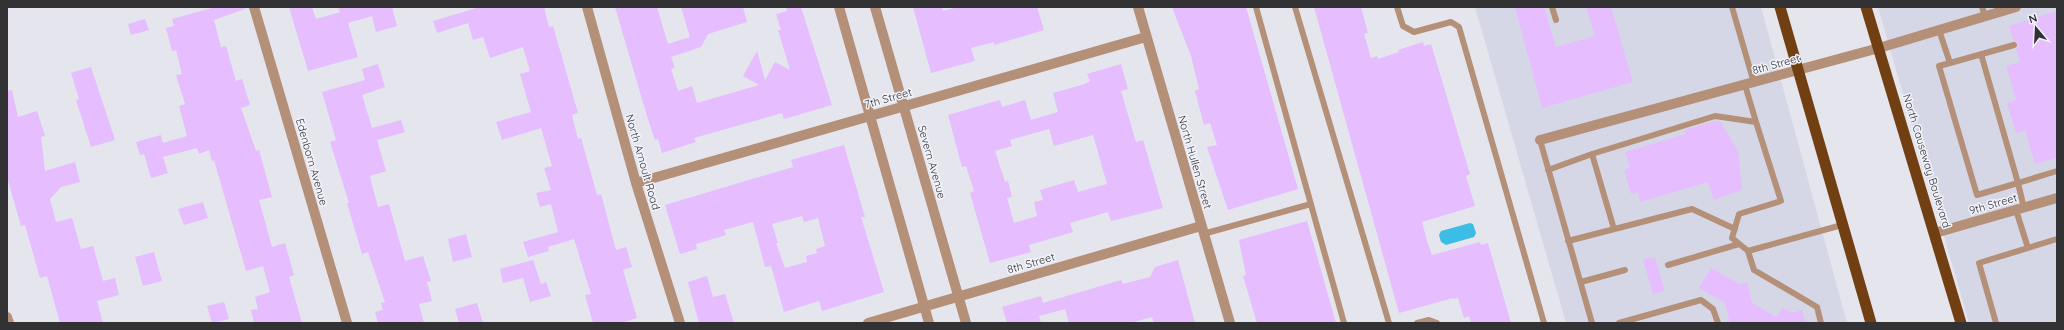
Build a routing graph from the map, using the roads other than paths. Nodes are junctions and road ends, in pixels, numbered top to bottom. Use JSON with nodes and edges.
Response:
{"nodes":[{"id":1,"x":254,"y":7,"type":"edge"},
{"id":2,"x":587,"y":7,"type":"edge"},
{"id":3,"x":839,"y":7,"type":"edge"},
{"id":4,"x":875,"y":7,"type":"edge"},
{"id":5,"x":1138,"y":7,"type":"edge"},
{"id":6,"x":1256,"y":7,"type":"edge"},
{"id":7,"x":1295,"y":7,"type":"edge"},
{"id":8,"x":1397,"y":7,"type":"edge"},
{"id":9,"x":1552,"y":7,"type":"edge"},
{"id":10,"x":1732,"y":7,"type":"edge"},
{"id":11,"x":1780,"y":7,"type":"edge"},
{"id":12,"x":1866,"y":7,"type":"edge"},
{"id":13,"x":2016,"y":7,"type":"edge"},
{"id":14,"x":1984,"y":12,"type":"edge"},
{"id":15,"x":1556,"y":20,"type":"dead end"},
{"id":16,"x":1939,"y":30,"type":"junction"},
{"id":17,"x":1146,"y":37,"type":"junction"},
{"id":18,"x":2014,"y":45,"type":"dead end"},
{"id":19,"x":1879,"y":48,"type":"junction"},
{"id":20,"x":1981,"y":54,"type":"junction"},
{"id":21,"x":1950,"y":63,"type":"junction"},
{"id":22,"x":1799,"y":70,"type":"junction"},
{"id":23,"x":1750,"y":84,"type":"junction"},
{"id":24,"x":903,"y":106,"type":"junction"},
{"id":25,"x":870,"y":116,"type":"junction"},
{"id":26,"x":1756,"y":122,"type":"junction"},
{"id":27,"x":1540,"y":140,"type":"joint"},
{"id":28,"x":1592,"y":154,"type":"junction"},
{"id":29,"x":1548,"y":170,"type":"junction"},
{"id":30,"x":2057,"y":171,"type":"edge"},
{"id":31,"x":636,"y":183,"type":"junction"},
{"id":32,"x":2018,"y":183,"type":"junction"},
{"id":33,"x":2057,"y":198,"type":"edge"},
{"id":34,"x":1311,"y":204,"type":"junction"},
{"id":35,"x":2020,"y":209,"type":"junction"},
{"id":36,"x":1842,"y":225,"type":"junction"},
{"id":37,"x":1735,"y":228,"type":"junction"},
{"id":38,"x":1614,"y":229,"type":"junction"},
{"id":39,"x":1202,"y":230,"type":"junction"},
{"id":40,"x":1935,"y":233,"type":"junction"},
{"id":41,"x":2057,"y":239,"type":"edge"},
{"id":42,"x":1568,"y":241,"type":"junction"},
{"id":43,"x":1739,"y":244,"type":"junction"},
{"id":44,"x":2028,"y":248,"type":"junction"},
{"id":45,"x":1748,"y":251,"type":"junction"},
{"id":46,"x":1668,"y":265,"type":"dead end"},
{"id":47,"x":1625,"y":270,"type":"dead end"},
{"id":48,"x":1581,"y":282,"type":"junction"},
{"id":49,"x":958,"y":297,"type":"junction"},
{"id":50,"x":925,"y":306,"type":"junction"},
{"id":51,"x":7,"y":317,"type":"edge"},
{"id":52,"x":9,"y":323,"type":"edge"},
{"id":53,"x":347,"y":323,"type":"edge"},
{"id":54,"x":680,"y":323,"type":"edge"},
{"id":55,"x":868,"y":323,"type":"edge"},
{"id":56,"x":929,"y":323,"type":"edge"},
{"id":57,"x":966,"y":323,"type":"edge"},
{"id":58,"x":1230,"y":323,"type":"edge"},
{"id":59,"x":1344,"y":323,"type":"edge"},
{"id":60,"x":1389,"y":323,"type":"edge"},
{"id":61,"x":1416,"y":323,"type":"edge"},
{"id":62,"x":1437,"y":323,"type":"edge"},
{"id":63,"x":1544,"y":323,"type":"edge"},
{"id":64,"x":1592,"y":323,"type":"edge"},
{"id":65,"x":1619,"y":323,"type":"edge"},
{"id":66,"x":1718,"y":323,"type":"edge"},
{"id":67,"x":1822,"y":323,"type":"edge"},
{"id":68,"x":1871,"y":323,"type":"edge"},
{"id":69,"x":1961,"y":323,"type":"edge"},
{"id":70,"x":1996,"y":323,"type":"edge"}],
"edges":[{"from":1,"to":53,"type":"street","name":"Edenborn Avenue"},
{"from":2,"to":31,"type":"street","name":"North Arnoult Road"},
{"from":3,"to":25,"type":"street"},
{"from":4,"to":24,"type":"street","name":"Severn Avenue"},
{"from":5,"to":17,"type":"street","name":"North Hullen Street"},
{"from":6,"to":34,"type":"lane"},
{"from":7,"to":60,"type":"lane"},
{"from":8,"to":63,"type":"lane"},
{"from":9,"to":15,"type":"lane"},
{"from":10,"to":23,"type":"lane"},
{"from":11,"to":22,"type":"highway"},
{"from":12,"to":19,"type":"highway","name":"North Causeway Boulevard"},
{"from":13,"to":14,"type":"street","name":"8th Street"},
{"from":14,"to":16,"type":"street","name":"8th Street"},
{"from":16,"to":19,"type":"street","name":"8th Street"},
{"from":16,"to":21,"type":"lane"},
{"from":17,"to":24,"type":"street","name":"7th Street"},
{"from":17,"to":39,"type":"street","name":"North Hullen Street"},
{"from":18,"to":20,"type":"lane"},
{"from":19,"to":22,"type":"street","name":"8th Street"},
{"from":19,"to":40,"type":"highway","name":"North Causeway Boulevard"},
{"from":20,"to":21,"type":"lane"},
{"from":20,"to":32,"type":"lane"},
{"from":21,"to":32,"type":"lane"},
{"from":22,"to":23,"type":"street","name":"8th Street"},
{"from":22,"to":36,"type":"highway"},
{"from":23,"to":26,"type":"lane"},
{"from":23,"to":27,"type":"street","name":"8th Street"},
{"from":24,"to":25,"type":"street","name":"7th Street"},
{"from":24,"to":49,"type":"street","name":"Severn Avenue"},
{"from":25,"to":31,"type":"street","name":"7th Street"},
{"from":25,"to":50,"type":"street"},
{"from":26,"to":28,"type":"lane"},
{"from":26,"to":37,"type":"lane"},
{"from":27,"to":29,"type":"lane"},
{"from":28,"to":29,"type":"lane"},
{"from":28,"to":38,"type":"lane"},
{"from":29,"to":42,"type":"lane"},
{"from":30,"to":32,"type":"lane"},
{"from":31,"to":54,"type":"street","name":"North Arnoult Road"},
{"from":32,"to":35,"type":"lane"},
{"from":33,"to":35,"type":"street","name":"9th Street"},
{"from":34,"to":39,"type":"lane"},
{"from":34,"to":59,"type":"lane"},
{"from":35,"to":40,"type":"street","name":"9th Street"},
{"from":35,"to":44,"type":"lane"},
{"from":36,"to":45,"type":"lane"},
{"from":36,"to":68,"type":"highway"},
{"from":37,"to":38,"type":"lane"},
{"from":37,"to":43,"type":"lane"},
{"from":38,"to":42,"type":"lane"},
{"from":39,"to":49,"type":"street","name":"8th Street"},
{"from":39,"to":58,"type":"street","name":"North Hullen Street"},
{"from":40,"to":69,"type":"highway","name":"North Causeway Boulevard"},
{"from":41,"to":44,"type":"lane"},
{"from":42,"to":48,"type":"lane"},
{"from":43,"to":45,"type":"lane"},
{"from":43,"to":46,"type":"lane"},
{"from":44,"to":70,"type":"lane"},
{"from":45,"to":67,"type":"lane"},
{"from":47,"to":48,"type":"lane"},
{"from":48,"to":64,"type":"lane"},
{"from":49,"to":50,"type":"street","name":"8th Street"},
{"from":49,"to":57,"type":"street","name":"Severn Avenue"},
{"from":50,"to":55,"type":"street","name":"8th Street"},
{"from":50,"to":56,"type":"street"},
{"from":51,"to":52,"type":"street"},
{"from":61,"to":62,"type":"lane"},
{"from":65,"to":66,"type":"lane"}]}
